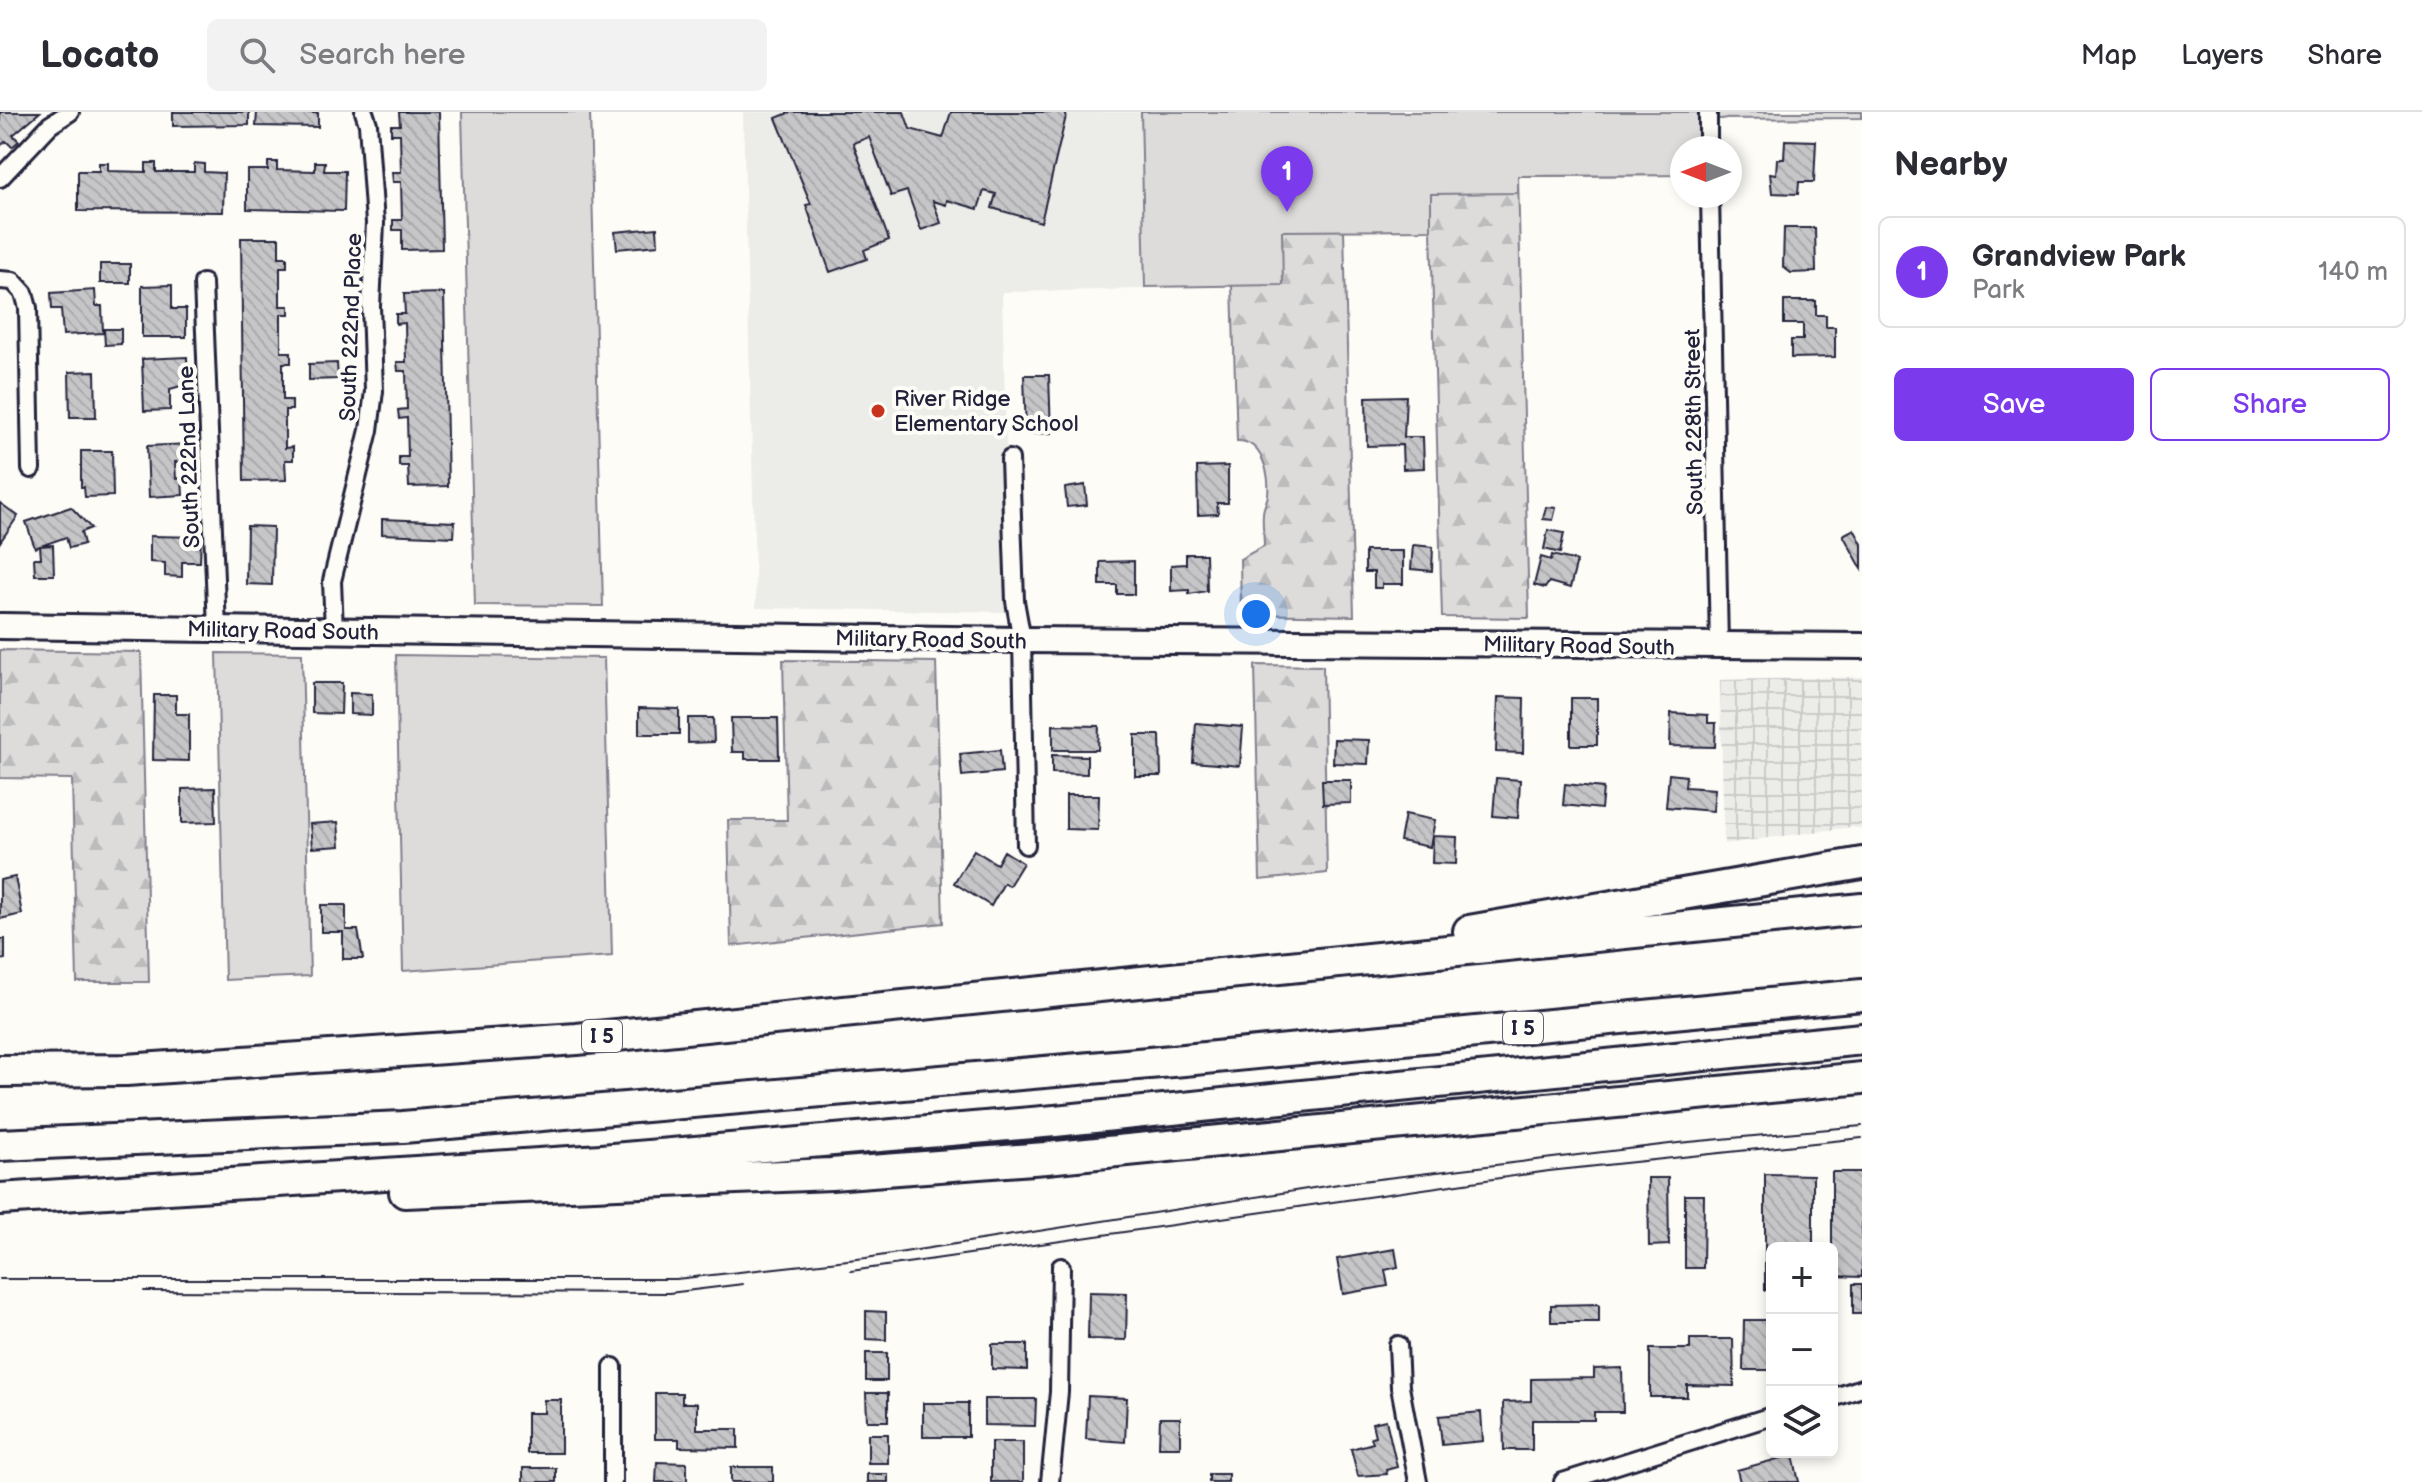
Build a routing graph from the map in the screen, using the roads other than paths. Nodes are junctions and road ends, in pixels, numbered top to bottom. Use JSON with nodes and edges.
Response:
{"nodes":[{"id":1,"x":70,"y":112,"type":"edge"},
{"id":2,"x":364,"y":112,"type":"edge"},
{"id":3,"x":1708,"y":112,"type":"edge"},
{"id":4,"x":1708,"y":136,"type":"edge"},
{"id":5,"x":0,"y":178,"type":"edge"},
{"id":6,"x":1710,"y":208,"type":"edge"},
{"id":7,"x":7,"y":280,"type":"edge"},
{"id":8,"x":203,"y":283,"type":"dead end"},
{"id":9,"x":1010,"y":459,"type":"dead end"},
{"id":10,"x":31,"y":469,"type":"dead end"},
{"id":11,"x":0,"y":626,"type":"edge"},
{"id":12,"x":217,"y":629,"type":"junction"},
{"id":13,"x":334,"y":631,"type":"junction"},
{"id":14,"x":1022,"y":640,"type":"junction"},
{"id":15,"x":1719,"y":646,"type":"junction"},
{"id":16,"x":1862,"y":646,"type":"edge"},
{"id":17,"x":1026,"y":845,"type":"dead end"},
{"id":18,"x":1862,"y":863,"type":"edge"},
{"id":19,"x":1862,"y":909,"type":"edge"},
{"id":20,"x":1203,"y":977,"type":"junction"},
{"id":21,"x":1862,"y":995,"type":"edge"},
{"id":22,"x":1862,"y":1039,"type":"edge"},
{"id":23,"x":0,"y":1071,"type":"edge"},
{"id":24,"x":1862,"y":1078,"type":"edge"},
{"id":25,"x":0,"y":1145,"type":"edge"},
{"id":26,"x":0,"y":1201,"type":"edge"},
{"id":27,"x":1061,"y":1267,"type":"dead end"},
{"id":28,"x":1398,"y":1345,"type":"dead end"},
{"id":29,"x":613,"y":1367,"type":"dead end"},
{"id":30,"x":1862,"y":1388,"type":"edge"},
{"id":31,"x":1838,"y":1396,"type":"edge"},
{"id":32,"x":1766,"y":1418,"type":"edge"},
{"id":33,"x":613,"y":1482,"type":"edge"},
{"id":34,"x":1050,"y":1482,"type":"edge"},
{"id":35,"x":1418,"y":1482,"type":"edge"},
{"id":36,"x":1563,"y":1482,"type":"edge"}],
"edges":[{"from":1,"to":5,"type":"street"},
{"from":2,"to":13,"type":"street","name":"South 222nd Place"},
{"from":3,"to":4,"type":"street"},
{"from":6,"to":15,"type":"street","name":"South 228th Street"},
{"from":7,"to":10,"type":"street"},
{"from":8,"to":12,"type":"street","name":"South 222nd Lane"},
{"from":9,"to":14,"type":"street"},
{"from":11,"to":12,"type":"main road","name":"Military Road South"},
{"from":12,"to":13,"type":"main road","name":"Military Road South"},
{"from":13,"to":14,"type":"main road","name":"Military Road South"},
{"from":14,"to":15,"type":"main road","name":"Military Road South"},
{"from":14,"to":17,"type":"street"},
{"from":15,"to":16,"type":"main road","name":"Military Road South"},
{"from":18,"to":20,"type":"highway"},
{"from":19,"to":20,"type":"highway","number":"I 5"},
{"from":20,"to":23,"type":"highway","number":"I 5"},
{"from":21,"to":25,"type":"highway","number":"I 5"},
{"from":22,"to":26,"type":"highway"},
{"from":24,"to":26,"type":"highway"},
{"from":27,"to":34,"type":"street"},
{"from":28,"to":35,"type":"street"},
{"from":29,"to":33,"type":"street"},
{"from":30,"to":31,"type":"street"},
{"from":32,"to":36,"type":"street"}]}
